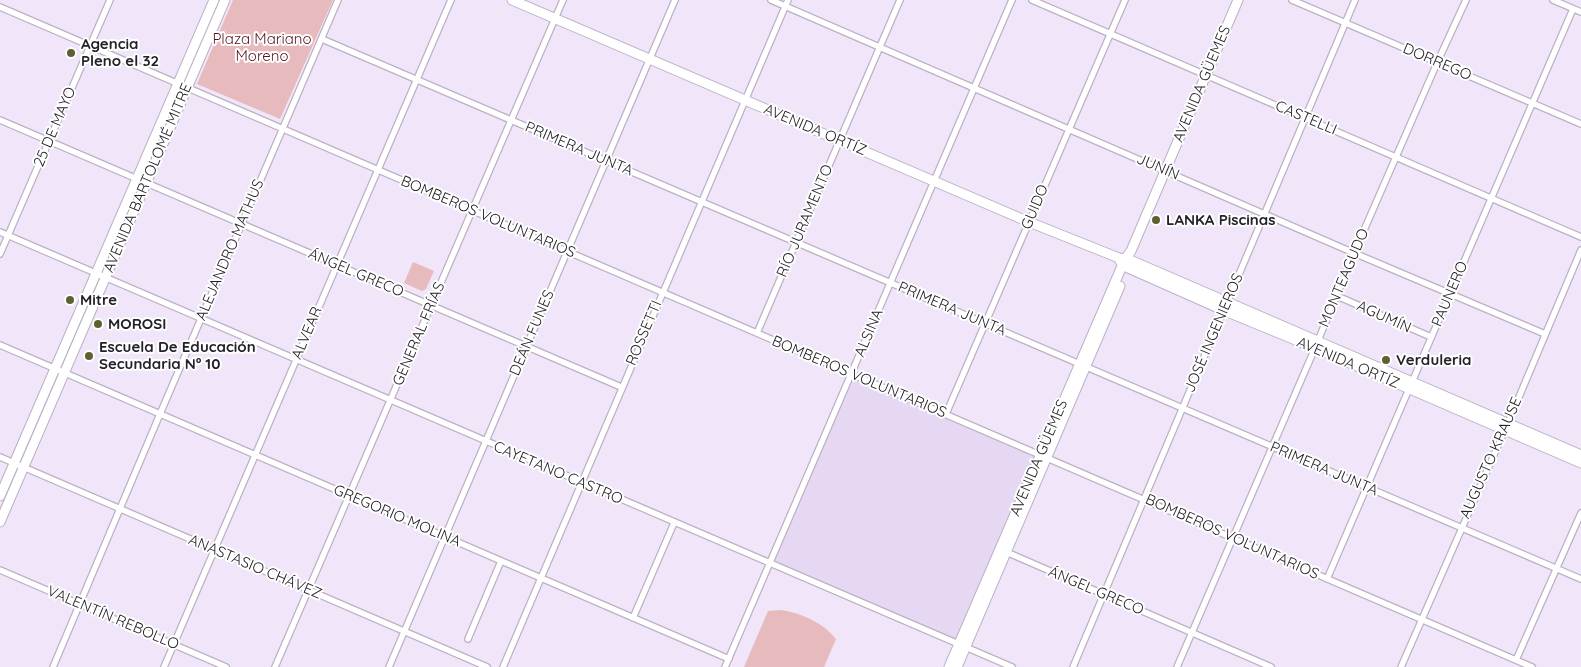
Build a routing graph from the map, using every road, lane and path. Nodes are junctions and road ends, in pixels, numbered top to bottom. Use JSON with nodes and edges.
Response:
{"nodes":[{"id":1,"x":110,"y":0,"type":"edge"},
{"id":2,"x":214,"y":0,"type":"edge"},
{"id":3,"x":225,"y":0,"type":"edge"},
{"id":4,"x":338,"y":0,"type":"edge"},
{"id":5,"x":451,"y":0,"type":"edge"},
{"id":6,"x":512,"y":0,"type":"edge"},
{"id":7,"x":563,"y":0,"type":"edge"},
{"id":8,"x":675,"y":0,"type":"edge"},
{"id":9,"x":771,"y":0,"type":"edge"},
{"id":10,"x":900,"y":0,"type":"edge"},
{"id":11,"x":1012,"y":0,"type":"edge"},
{"id":12,"x":1032,"y":0,"type":"edge"},
{"id":13,"x":1125,"y":0,"type":"edge"},
{"id":14,"x":1238,"y":0,"type":"edge"},
{"id":15,"x":1292,"y":0,"type":"edge"},
{"id":16,"x":1355,"y":0,"type":"edge"},
{"id":17,"x":1466,"y":0,"type":"edge"},
{"id":18,"x":1553,"y":0,"type":"edge"},
{"id":19,"x":787,"y":3,"type":"edge"},
{"id":20,"x":0,"y":7,"type":"edge"},
{"id":21,"x":1573,"y":9,"type":"junction"},
{"id":22,"x":1581,"y":12,"type":"edge"},
{"id":23,"x":555,"y":19,"type":"junction"},
{"id":24,"x":1346,"y":23,"type":"junction"},
{"id":25,"x":1110,"y":34,"type":"junction"},
{"id":26,"x":322,"y":39,"type":"junction"},
{"id":27,"x":90,"y":45,"type":"junction"},
{"id":28,"x":880,"y":47,"type":"junction"},
{"id":29,"x":650,"y":59,"type":"junction"},
{"id":30,"x":1437,"y":62,"type":"junction"},
{"id":31,"x":1206,"y":75,"type":"junction"},
{"id":32,"x":417,"y":80,"type":"junction"},
{"id":33,"x":183,"y":85,"type":"junction"},
{"id":34,"x":974,"y":88,"type":"junction"},
{"id":35,"x":745,"y":100,"type":"junction"},
{"id":36,"x":1532,"y":103,"type":"junction"},
{"id":37,"x":1305,"y":118,"type":"junction"},
{"id":38,"x":0,"y":120,"type":"edge"},
{"id":39,"x":512,"y":120,"type":"junction"},
{"id":40,"x":1581,"y":124,"type":"edge"},
{"id":41,"x":282,"y":128,"type":"junction"},
{"id":42,"x":1069,"y":128,"type":"junction"},
{"id":43,"x":49,"y":141,"type":"junction"},
{"id":44,"x":839,"y":141,"type":"junction"},
{"id":45,"x":1396,"y":157,"type":"junction"},
{"id":46,"x":606,"y":161,"type":"junction"},
{"id":47,"x":378,"y":170,"type":"junction"},
{"id":48,"x":1166,"y":170,"type":"junction"},
{"id":49,"x":137,"y":179,"type":"junction"},
{"id":50,"x":934,"y":182,"type":"junction"},
{"id":51,"x":146,"y":183,"type":"junction"},
{"id":52,"x":1491,"y":198,"type":"junction"},
{"id":53,"x":701,"y":201,"type":"junction"},
{"id":54,"x":472,"y":210,"type":"junction"},
{"id":55,"x":1265,"y":213,"type":"junction"},
{"id":56,"x":1029,"y":222,"type":"junction"},
{"id":57,"x":242,"y":224,"type":"junction"},
{"id":58,"x":0,"y":232,"type":"edge"},
{"id":59,"x":8,"y":236,"type":"junction"},
{"id":60,"x":1581,"y":237,"type":"edge"},
{"id":61,"x":796,"y":242,"type":"junction"},
{"id":62,"x":1581,"y":250,"type":"edge"},
{"id":63,"x":567,"y":251,"type":"junction"},
{"id":64,"x":1354,"y":253,"type":"junction"},
{"id":65,"x":0,"y":254,"type":"edge"},
{"id":66,"x":1125,"y":262,"type":"junction"},
{"id":67,"x":337,"y":265,"type":"junction"},
{"id":68,"x":96,"y":274,"type":"junction"},
{"id":69,"x":105,"y":278,"type":"junction"},
{"id":70,"x":890,"y":283,"type":"junction"},
{"id":71,"x":662,"y":292,"type":"junction"},
{"id":72,"x":1450,"y":293,"type":"junction"},
{"id":73,"x":1336,"y":296,"type":"junction"},
{"id":74,"x":431,"y":306,"type":"junction"},
{"id":75,"x":1226,"y":307,"type":"junction"},
{"id":76,"x":200,"y":319,"type":"junction"},
{"id":77,"x":985,"y":323,"type":"junction"},
{"id":78,"x":756,"y":333,"type":"junction"},
{"id":79,"x":1545,"y":334,"type":"junction"},
{"id":80,"x":1431,"y":337,"type":"junction"},
{"id":81,"x":1316,"y":344,"type":"junction"},
{"id":82,"x":0,"y":345,"type":"edge"},
{"id":83,"x":526,"y":346,"type":"junction"},
{"id":84,"x":296,"y":360,"type":"junction"},
{"id":85,"x":1083,"y":365,"type":"junction"},
{"id":86,"x":55,"y":368,"type":"junction"},
{"id":87,"x":64,"y":372,"type":"junction"},
{"id":88,"x":851,"y":374,"type":"junction"},
{"id":89,"x":1411,"y":386,"type":"junction"},
{"id":90,"x":621,"y":388,"type":"junction"},
{"id":91,"x":390,"y":400,"type":"junction"},
{"id":92,"x":1182,"y":408,"type":"junction"},
{"id":93,"x":160,"y":414,"type":"junction"},
{"id":94,"x":946,"y":414,"type":"junction"},
{"id":95,"x":1506,"y":427,"type":"junction"},
{"id":96,"x":486,"y":441,"type":"junction"},
{"id":97,"x":1272,"y":446,"type":"junction"},
{"id":98,"x":255,"y":455,"type":"junction"},
{"id":99,"x":1581,"y":455,"type":"edge"},
{"id":100,"x":1044,"y":456,"type":"junction"},
{"id":101,"x":0,"y":457,"type":"edge"},
{"id":102,"x":14,"y":463,"type":"junction"},
{"id":103,"x":1581,"y":463,"type":"edge"},
{"id":104,"x":24,"y":467,"type":"junction"},
{"id":105,"x":581,"y":483,"type":"junction"},
{"id":106,"x":1366,"y":487,"type":"junction"},
{"id":107,"x":350,"y":495,"type":"junction"},
{"id":108,"x":0,"y":496,"type":"edge"},
{"id":109,"x":1143,"y":498,"type":"junction"},
{"id":110,"x":120,"y":510,"type":"junction"},
{"id":111,"x":1581,"y":513,"type":"edge"},
{"id":112,"x":0,"y":522,"type":"edge"},
{"id":113,"x":674,"y":523,"type":"junction"},
{"id":114,"x":1461,"y":528,"type":"junction"},
{"id":115,"x":445,"y":536,"type":"junction"},
{"id":116,"x":1232,"y":538,"type":"junction"},
{"id":117,"x":214,"y":550,"type":"junction"},
{"id":118,"x":1003,"y":551,"type":"junction"},
{"id":119,"x":501,"y":561,"type":"junction"},
{"id":120,"x":770,"y":564,"type":"junction"},
{"id":121,"x":1556,"y":568,"type":"junction"},
{"id":122,"x":0,"y":570,"type":"edge"},
{"id":123,"x":540,"y":578,"type":"junction"},
{"id":124,"x":1327,"y":579,"type":"junction"},
{"id":125,"x":1581,"y":579,"type":"edge"},
{"id":126,"x":309,"y":590,"type":"junction"},
{"id":127,"x":1104,"y":595,"type":"junction"},
{"id":128,"x":79,"y":603,"type":"junction"},
{"id":129,"x":634,"y":618,"type":"junction"},
{"id":130,"x":1421,"y":619,"type":"junction"},
{"id":131,"x":404,"y":632,"type":"junction"},
{"id":132,"x":1192,"y":633,"type":"junction"},
{"id":133,"x":468,"y":639,"type":"dead end"},
{"id":134,"x":174,"y":645,"type":"junction"},
{"id":135,"x":962,"y":646,"type":"junction"},
{"id":136,"x":729,"y":659,"type":"junction"},
{"id":137,"x":1516,"y":660,"type":"junction"},
{"id":138,"x":53,"y":667,"type":"edge"},
{"id":139,"x":164,"y":667,"type":"edge"},
{"id":140,"x":226,"y":667,"type":"edge"},
{"id":141,"x":275,"y":667,"type":"edge"},
{"id":142,"x":389,"y":667,"type":"edge"},
{"id":143,"x":487,"y":667,"type":"edge"},
{"id":144,"x":502,"y":667,"type":"edge"},
{"id":145,"x":725,"y":667,"type":"edge"},
{"id":146,"x":949,"y":667,"type":"edge"},
{"id":147,"x":957,"y":667,"type":"edge"},
{"id":148,"x":1012,"y":667,"type":"edge"},
{"id":149,"x":1073,"y":667,"type":"edge"},
{"id":150,"x":1177,"y":667,"type":"edge"},
{"id":151,"x":1271,"y":667,"type":"edge"},
{"id":152,"x":1401,"y":667,"type":"edge"},
{"id":153,"x":1532,"y":667,"type":"edge"}],
"edges":[{"from":1,"to":27,"type":"street","name":"25 DE MAYO"},
{"from":2,"to":33,"type":"main road","name":"AVENIDA BARTOLOMÉ MITRE"},
{"from":3,"to":33,"type":"main road","name":"AVENIDA BARTOLOMÉ MITRE"},
{"from":4,"to":26,"type":"street","name":"ALEJANDRO MATHUS"},
{"from":5,"to":32,"type":"street","name":"ALVEAR"},
{"from":6,"to":23,"type":"main road","name":"AVENIDA ORTÍZ"},
{"from":7,"to":23,"type":"street","name":"GENERAL FRÍAS"},
{"from":8,"to":29,"type":"street","name":"DEÁN FUNES"},
{"from":9,"to":19,"type":"street","name":"JUNÍN"},
{"from":10,"to":28,"type":"street","name":"RÍO JURAMENTO"},
{"from":11,"to":34,"type":"street","name":"ALSINA"},
{"from":12,"to":25,"type":"street","name":"CASTELLI"},
{"from":13,"to":25,"type":"street","name":"GUIDO"},
{"from":14,"to":31,"type":"main road","name":"AVENIDA GÜEMES"},
{"from":15,"to":24,"type":"street","name":"DORREGO"},
{"from":16,"to":24,"type":"street","name":"JOSÉ INGENIEROS"},
{"from":17,"to":30,"type":"street","name":"MONTEAGUDO"},
{"from":18,"to":21,"type":"street"},
{"from":19,"to":28,"type":"street","name":"JUNÍN"},
{"from":19,"to":35,"type":"street","name":"ROSSETTI"},
{"from":20,"to":27,"type":"street","name":"BOMBEROS VOLUNTARIOS"},
{"from":21,"to":22,"type":"street"},
{"from":21,"to":36,"type":"street","name":"PAUNERO"},
{"from":23,"to":29,"type":"main road","name":"AVENIDA ORTÍZ"},
{"from":23,"to":39,"type":"street","name":"GENERAL FRÍAS"},
{"from":24,"to":30,"type":"street","name":"DORREGO"},
{"from":24,"to":37,"type":"street","name":"JOSÉ INGENIEROS"},
{"from":25,"to":31,"type":"street","name":"CASTELLI"},
{"from":25,"to":42,"type":"street","name":"GUIDO"},
{"from":26,"to":32,"type":"street","name":"PRIMERA JUNTA"},
{"from":26,"to":41,"type":"street","name":"ALEJANDRO MATHUS"},
{"from":27,"to":33,"type":"street","name":"BOMBEROS VOLUNTARIOS"},
{"from":27,"to":43,"type":"street","name":"25 DE MAYO"},
{"from":28,"to":34,"type":"street","name":"JUNÍN"},
{"from":28,"to":44,"type":"street","name":"RÍO JURAMENTO"},
{"from":29,"to":35,"type":"main road","name":"AVENIDA ORTÍZ"},
{"from":29,"to":46,"type":"street","name":"DEÁN FUNES"},
{"from":30,"to":36,"type":"street","name":"DORREGO"},
{"from":30,"to":45,"type":"street","name":"MONTEAGUDO"},
{"from":31,"to":37,"type":"street","name":"CASTELLI"},
{"from":31,"to":48,"type":"main road","name":"AVENIDA GÜEMES"},
{"from":32,"to":39,"type":"street","name":"PRIMERA JUNTA"},
{"from":32,"to":47,"type":"street","name":"ALVEAR"},
{"from":33,"to":41,"type":"street","name":"BOMBEROS VOLUNTARIOS"},
{"from":33,"to":49,"type":"main road","name":"AVENIDA BARTOLOMÉ MITRE"},
{"from":33,"to":51,"type":"main road","name":"AVENIDA BARTOLOMÉ MITRE"},
{"from":34,"to":42,"type":"street","name":"JUNÍN"},
{"from":34,"to":50,"type":"street","name":"ALSINA"},
{"from":35,"to":44,"type":"main road","name":"AVENIDA ORTÍZ"},
{"from":35,"to":53,"type":"street","name":"ROSSETTI"},
{"from":36,"to":40,"type":"street","name":"DORREGO"},
{"from":36,"to":52,"type":"street","name":"PAUNERO"},
{"from":37,"to":45,"type":"street","name":"CASTELLI"},
{"from":37,"to":55,"type":"street","name":"JOSÉ INGENIEROS"},
{"from":38,"to":43,"type":"street","name":"ÁNGEL GRECO"},
{"from":39,"to":46,"type":"street","name":"PRIMERA JUNTA"},
{"from":39,"to":54,"type":"street","name":"GENERAL FRÍAS"},
{"from":41,"to":47,"type":"street","name":"BOMBEROS VOLUNTARIOS"},
{"from":41,"to":57,"type":"street","name":"ALEJANDRO MATHUS"},
{"from":42,"to":48,"type":"street","name":"JUNÍN"},
{"from":42,"to":56,"type":"street","name":"GUIDO"},
{"from":43,"to":49,"type":"street","name":"ÁNGEL GRECO"},
{"from":43,"to":59,"type":"street","name":"25 DE MAYO"},
{"from":44,"to":50,"type":"main road","name":"AVENIDA ORTÍZ"},
{"from":44,"to":61,"type":"street","name":"RÍO JURAMENTO"},
{"from":45,"to":52,"type":"street","name":"CASTELLI"},
{"from":45,"to":64,"type":"street","name":"MONTEAGUDO"},
{"from":46,"to":53,"type":"street","name":"PRIMERA JUNTA"},
{"from":46,"to":63,"type":"street","name":"DEÁN FUNES"},
{"from":47,"to":54,"type":"street","name":"BOMBEROS VOLUNTARIOS"},
{"from":47,"to":67,"type":"street","name":"ALVEAR"},
{"from":48,"to":55,"type":"street","name":"JUNÍN"},
{"from":48,"to":66,"type":"main road","name":"AVENIDA GÜEMES"},
{"from":49,"to":51,"type":"street","name":"ÁNGEL GRECO"},
{"from":49,"to":68,"type":"main road","name":"AVENIDA BARTOLOMÉ MITRE"},
{"from":50,"to":56,"type":"main road","name":"AVENIDA ORTÍZ"},
{"from":50,"to":70,"type":"street","name":"ALSINA"},
{"from":51,"to":57,"type":"street","name":"ÁNGEL GRECO"},
{"from":51,"to":69,"type":"main road","name":"AVENIDA BARTOLOMÉ MITRE"},
{"from":52,"to":60,"type":"street","name":"CASTELLI"},
{"from":52,"to":72,"type":"street","name":"PAUNERO"},
{"from":53,"to":61,"type":"street","name":"PRIMERA JUNTA"},
{"from":53,"to":71,"type":"street","name":"ROSSETTI"},
{"from":54,"to":63,"type":"street","name":"BOMBEROS VOLUNTARIOS"},
{"from":54,"to":74,"type":"street","name":"GENERAL FRÍAS"},
{"from":55,"to":64,"type":"street","name":"JUNÍN"},
{"from":55,"to":75,"type":"street","name":"JOSÉ INGENIEROS"},
{"from":56,"to":66,"type":"main road","name":"AVENIDA ORTÍZ"},
{"from":56,"to":77,"type":"street","name":"GUIDO"},
{"from":57,"to":67,"type":"street","name":"ÁNGEL GRECO"},
{"from":57,"to":76,"type":"street","name":"ALEJANDRO MATHUS"},
{"from":58,"to":59,"type":"street","name":"CAYETANO CASTRO"},
{"from":59,"to":65,"type":"street","name":"25 DE MAYO"},
{"from":59,"to":68,"type":"street","name":"CAYETANO CASTRO"},
{"from":61,"to":70,"type":"street","name":"PRIMERA JUNTA"},
{"from":61,"to":78,"type":"street","name":"RÍO JURAMENTO"},
{"from":62,"to":79,"type":"street","name":"AUGUSTO KRAUSE"},
{"from":63,"to":71,"type":"street","name":"BOMBEROS VOLUNTARIOS"},
{"from":63,"to":83,"type":"street","name":"DEÁN FUNES"},
{"from":64,"to":72,"type":"street","name":"JUNÍN"},
{"from":64,"to":73,"type":"street","name":"MONTEAGUDO"},
{"from":66,"to":75,"type":"main road","name":"AVENIDA ORTÍZ"},
{"from":66,"to":85,"type":"main road","name":"AVENIDA GÜEMES"},
{"from":67,"to":74,"type":"street","name":"ÁNGEL GRECO"},
{"from":67,"to":84,"type":"street","name":"ALVEAR"},
{"from":68,"to":69,"type":"street","name":"CAYETANO CASTRO"},
{"from":68,"to":86,"type":"main road","name":"AVENIDA BARTOLOMÉ MITRE"},
{"from":69,"to":76,"type":"street","name":"CAYETANO CASTRO"},
{"from":69,"to":87,"type":"main road","name":"AVENIDA BARTOLOMÉ MITRE"},
{"from":70,"to":77,"type":"street","name":"PRIMERA JUNTA"},
{"from":70,"to":88,"type":"street","name":"ALSINA"},
{"from":71,"to":78,"type":"street","name":"BOMBEROS VOLUNTARIOS"},
{"from":71,"to":90,"type":"street","name":"ROSSETTI"},
{"from":72,"to":79,"type":"street","name":"JUNÍN"},
{"from":72,"to":80,"type":"street","name":"PAUNERO"},
{"from":73,"to":80,"type":"street","name":"AGUMÍN"},
{"from":73,"to":81,"type":"street","name":"MONTEAGUDO"},
{"from":74,"to":83,"type":"street","name":"ÁNGEL GRECO"},
{"from":74,"to":91,"type":"street","name":"GENERAL FRÍAS"},
{"from":75,"to":81,"type":"main road","name":"AVENIDA ORTÍZ"},
{"from":75,"to":92,"type":"street","name":"JOSÉ INGENIEROS"},
{"from":76,"to":84,"type":"street","name":"CAYETANO CASTRO"},
{"from":76,"to":93,"type":"street","name":"ALEJANDRO MATHUS"},
{"from":77,"to":85,"type":"street","name":"PRIMERA JUNTA"},
{"from":77,"to":94,"type":"street","name":"GUIDO"},
{"from":78,"to":88,"type":"street","name":"BOMBEROS VOLUNTARIOS"},
{"from":79,"to":95,"type":"street","name":"AUGUSTO KRAUSE"},
{"from":80,"to":89,"type":"street","name":"PAUNERO"},
{"from":81,"to":89,"type":"main road","name":"AVENIDA ORTÍZ"},
{"from":81,"to":97,"type":"street","name":"MONTEAGUDO"},
{"from":82,"to":86,"type":"street","name":"GREGORIO MOLINA"},
{"from":83,"to":90,"type":"street","name":"ÁNGEL GRECO"},
{"from":83,"to":96,"type":"street","name":"DEÁN FUNES"},
{"from":84,"to":91,"type":"street","name":"CAYETANO CASTRO"},
{"from":84,"to":98,"type":"street","name":"ALVEAR"},
{"from":85,"to":92,"type":"street","name":"PRIMERA JUNTA"},
{"from":85,"to":100,"type":"main road","name":"AVENIDA GÜEMES"},
{"from":86,"to":87,"type":"street","name":"GREGORIO MOLINA"},
{"from":86,"to":102,"type":"main road","name":"AVENIDA BARTOLOMÉ MITRE"},
{"from":87,"to":93,"type":"street","name":"GREGORIO MOLINA"},
{"from":87,"to":104,"type":"main road","name":"AVENIDA BARTOLOMÉ MITRE"},
{"from":88,"to":94,"type":"street","name":"BOMBEROS VOLUNTARIOS"},
{"from":88,"to":120,"type":"street","name":"ALSINA"},
{"from":89,"to":95,"type":"main road","name":"AVENIDA ORTÍZ"},
{"from":89,"to":106,"type":"street","name":"PAUNERO"},
{"from":90,"to":105,"type":"street","name":"ROSSETTI"},
{"from":91,"to":96,"type":"street","name":"CAYETANO CASTRO"},
{"from":91,"to":107,"type":"street","name":"GENERAL FRÍAS"},
{"from":92,"to":97,"type":"street","name":"PRIMERA JUNTA"},
{"from":92,"to":109,"type":"street","name":"JOSÉ INGENIEROS"},
{"from":93,"to":98,"type":"street","name":"GREGORIO MOLINA"},
{"from":93,"to":110,"type":"street","name":"ALEJANDRO MATHUS"},
{"from":94,"to":100,"type":"street","name":"BOMBEROS VOLUNTARIOS"},
{"from":95,"to":99,"type":"main road","name":"AVENIDA ORTÍZ"},
{"from":95,"to":103,"type":"main road","name":"AVENIDA ORTÍZ"},
{"from":95,"to":114,"type":"street","name":"AUGUSTO KRAUSE"},
{"from":96,"to":105,"type":"street","name":"CAYETANO CASTRO"},
{"from":96,"to":115,"type":"street","name":"DEÁN FUNES"},
{"from":97,"to":106,"type":"street","name":"PRIMERA JUNTA"},
{"from":97,"to":116,"type":"street","name":"MONTEAGUDO"},
{"from":98,"to":107,"type":"street","name":"GREGORIO MOLINA"},
{"from":98,"to":117,"type":"street","name":"ALVEAR"},
{"from":100,"to":109,"type":"street","name":"BOMBEROS VOLUNTARIOS"},
{"from":100,"to":118,"type":"main road","name":"AVENIDA GÜEMES"},
{"from":101,"to":102,"type":"street","name":"ANASTASIO CHÁVEZ"},
{"from":102,"to":104,"type":"street","name":"ANASTASIO CHÁVEZ"},
{"from":102,"to":108,"type":"main road","name":"AVENIDA BARTOLOMÉ MITRE"},
{"from":104,"to":110,"type":"street","name":"ANASTASIO CHÁVEZ"},
{"from":104,"to":112,"type":"main road","name":"AVENIDA BARTOLOMÉ MITRE"},
{"from":105,"to":113,"type":"street","name":"CAYETANO CASTRO"},
{"from":105,"to":123,"type":"street","name":"ROSSETTI"},
{"from":106,"to":114,"type":"street","name":"PRIMERA JUNTA"},
{"from":106,"to":124,"type":"street","name":"PAUNERO"},
{"from":107,"to":115,"type":"street","name":"GREGORIO MOLINA"},
{"from":107,"to":126,"type":"street","name":"GENERAL FRÍAS"},
{"from":109,"to":116,"type":"street","name":"BOMBEROS VOLUNTARIOS"},
{"from":109,"to":127,"type":"street","name":"JOSÉ INGENIEROS"},
{"from":110,"to":117,"type":"street","name":"ANASTASIO CHÁVEZ"},
{"from":110,"to":128,"type":"street","name":"ALEJANDRO MATHUS"},
{"from":111,"to":121,"type":"street"},
{"from":113,"to":120,"type":"street","name":"CAYETANO CASTRO"},
{"from":113,"to":129,"type":"street"},
{"from":114,"to":121,"type":"street","name":"PRIMERA JUNTA"},
{"from":114,"to":130,"type":"street","name":"AUGUSTO KRAUSE"},
{"from":115,"to":119,"type":"street","name":"GREGORIO MOLINA"},
{"from":115,"to":131,"type":"street","name":"DEÁN FUNES"},
{"from":116,"to":124,"type":"street","name":"BOMBEROS VOLUNTARIOS"},
{"from":116,"to":132,"type":"street","name":"MONTEAGUDO"},
{"from":117,"to":126,"type":"street","name":"ANASTASIO CHÁVEZ"},
{"from":117,"to":134,"type":"street","name":"ALVEAR"},
{"from":118,"to":127,"type":"street","name":"ÁNGEL GRECO"},
{"from":118,"to":135,"type":"main road","name":"AVENIDA GÜEMES"},
{"from":119,"to":123,"type":"street","name":"GREGORIO MOLINA"},
{"from":119,"to":133,"type":"street"},
{"from":120,"to":135,"type":"street","name":"CAYETANO CASTRO"},
{"from":120,"to":136,"type":"street","name":"ALSINA"},
{"from":121,"to":125,"type":"street","name":"PRIMERA JUNTA"},
{"from":121,"to":137,"type":"street"},
{"from":122,"to":128,"type":"street","name":"VALENTÍN REBOLLO"},
{"from":123,"to":129,"type":"street","name":"GREGORIO MOLINA"},
{"from":123,"to":144,"type":"street","name":"ROSSETTI"},
{"from":124,"to":130,"type":"street","name":"BOMBEROS VOLUNTARIOS"},
{"from":126,"to":131,"type":"street","name":"ANASTASIO CHÁVEZ"},
{"from":126,"to":141,"type":"street","name":"GENERAL FRÍAS"},
{"from":127,"to":132,"type":"street","name":"ÁNGEL GRECO"},
{"from":127,"to":149,"type":"street","name":"JOSÉ INGENIEROS"},
{"from":128,"to":134,"type":"street","name":"VALENTÍN REBOLLO"},
{"from":128,"to":138,"type":"street","name":"ALEJANDRO MATHUS"},
{"from":129,"to":136,"type":"street","name":"GREGORIO MOLINA"},
{"from":130,"to":137,"type":"street","name":"BOMBEROS VOLUNTARIOS"},
{"from":130,"to":152,"type":"street","name":"AUGUSTO KRAUSE"},
{"from":131,"to":142,"type":"street","name":"DEÁN FUNES"},
{"from":131,"to":143,"type":"street","name":"ANASTASIO CHÁVEZ"},
{"from":132,"to":150,"type":"street","name":"MONTEAGUDO"},
{"from":132,"to":151,"type":"street","name":"ÁNGEL GRECO"},
{"from":134,"to":139,"type":"street","name":"ALVEAR"},
{"from":134,"to":140,"type":"street","name":"VALENTÍN REBOLLO"},
{"from":135,"to":146,"type":"main road","name":"AVENIDA GÜEMES"},
{"from":135,"to":147,"type":"main road","name":"AVENIDA GÜEMES"},
{"from":135,"to":148,"type":"street","name":"CAYETANO CASTRO"},
{"from":136,"to":145,"type":"street","name":"ALSINA"},
{"from":137,"to":153,"type":"street","name":"BOMBEROS VOLUNTARIOS"}]}
